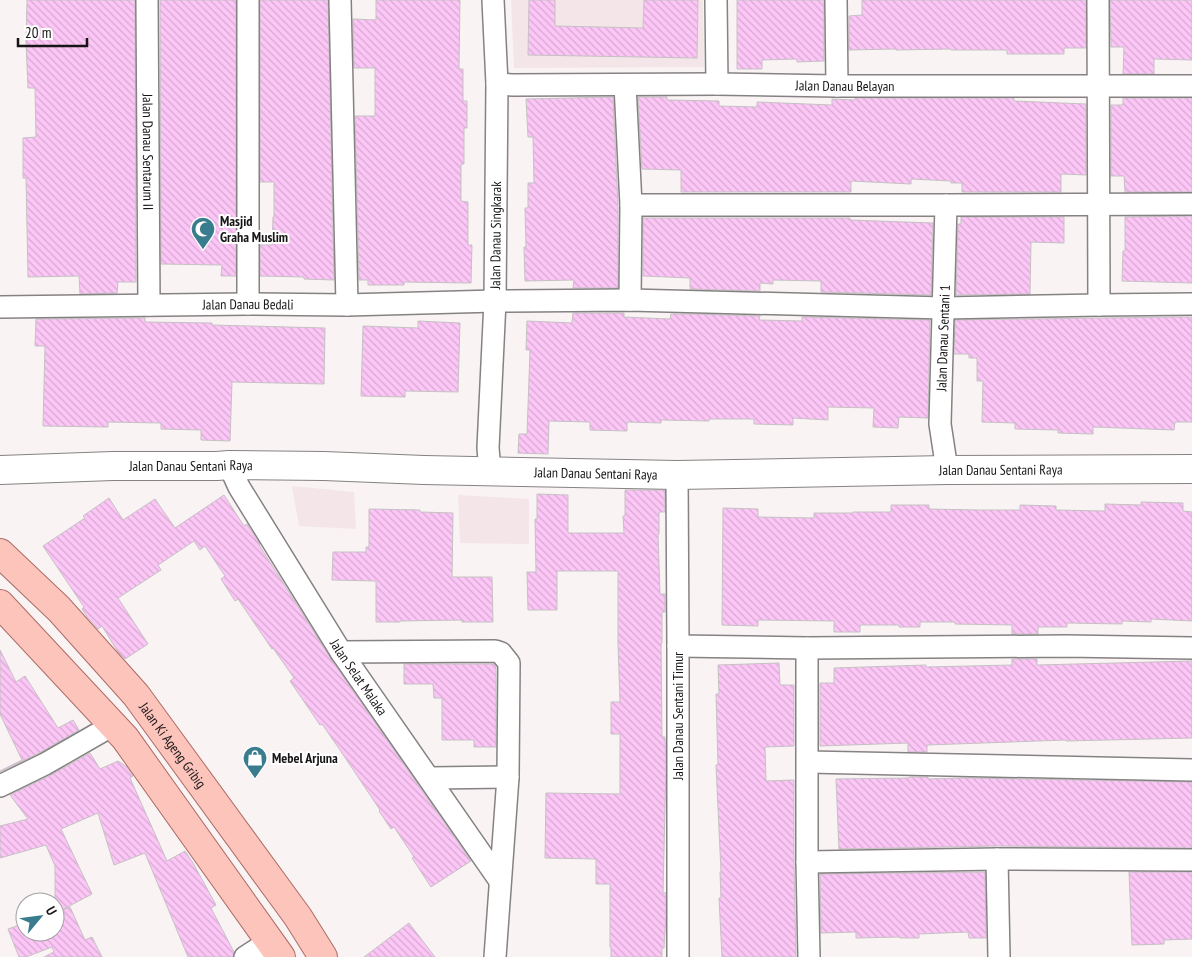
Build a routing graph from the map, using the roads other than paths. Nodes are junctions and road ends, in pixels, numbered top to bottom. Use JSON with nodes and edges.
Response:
{"nodes":[{"id":1,"x":147,"y":0,"type":"edge"},
{"id":2,"x":248,"y":0,"type":"edge"},
{"id":3,"x":340,"y":0,"type":"edge"},
{"id":4,"x":492,"y":0,"type":"edge"},
{"id":5,"x":716,"y":0,"type":"edge"},
{"id":6,"x":836,"y":0,"type":"edge"},
{"id":7,"x":1098,"y":0,"type":"edge"},
{"id":8,"x":497,"y":84,"type":"junction"},
{"id":9,"x":717,"y":84,"type":"junction"},
{"id":10,"x":625,"y":85,"type":"junction"},
{"id":11,"x":837,"y":86,"type":"junction"},
{"id":12,"x":1192,"y":86,"type":"edge"},
{"id":13,"x":1098,"y":87,"type":"junction"},
{"id":14,"x":1098,"y":204,"type":"junction"},
{"id":15,"x":1192,"y":204,"type":"edge"},
{"id":16,"x":630,"y":205,"type":"junction"},
{"id":17,"x":946,"y":205,"type":"junction"},
{"id":18,"x":630,"y":300,"type":"junction"},
{"id":19,"x":495,"y":301,"type":"junction"},
{"id":20,"x":248,"y":304,"type":"junction"},
{"id":21,"x":1192,"y":304,"type":"edge"},
{"id":22,"x":149,"y":305,"type":"junction"},
{"id":23,"x":347,"y":305,"type":"junction"},
{"id":24,"x":1100,"y":305,"type":"junction"},
{"id":25,"x":0,"y":307,"type":"edge"},
{"id":26,"x":944,"y":308,"type":"junction"},
{"id":27,"x":229,"y":465,"type":"junction"},
{"id":28,"x":1192,"y":469,"type":"edge"},
{"id":29,"x":0,"y":470,"type":"edge"},
{"id":30,"x":947,"y":470,"type":"junction"},
{"id":31,"x":490,"y":471,"type":"junction"},
{"id":32,"x":677,"y":475,"type":"junction"},
{"id":33,"x":0,"y":553,"type":"edge"},
{"id":34,"x":0,"y":604,"type":"edge"},
{"id":35,"x":678,"y":646,"type":"junction"},
{"id":36,"x":807,"y":648,"type":"junction"},
{"id":37,"x":1192,"y":648,"type":"edge"},
{"id":38,"x":342,"y":652,"type":"junction"},
{"id":39,"x":113,"y":725,"type":"junction"},
{"id":40,"x":808,"y":762,"type":"junction"},
{"id":41,"x":1192,"y":770,"type":"edge"},
{"id":42,"x":430,"y":778,"type":"junction"},
{"id":43,"x":508,"y":778,"type":"junction"},
{"id":44,"x":0,"y":786,"type":"edge"},
{"id":45,"x":997,"y":859,"type":"junction"},
{"id":46,"x":1192,"y":860,"type":"edge"},
{"id":47,"x":807,"y":862,"type":"junction"},
{"id":48,"x":500,"y":881,"type":"junction"},
{"id":49,"x":275,"y":949,"type":"edge"},
{"id":50,"x":245,"y":957,"type":"edge"},
{"id":51,"x":323,"y":957,"type":"edge"},
{"id":52,"x":494,"y":957,"type":"edge"},
{"id":53,"x":678,"y":957,"type":"edge"},
{"id":54,"x":809,"y":957,"type":"edge"},
{"id":55,"x":999,"y":957,"type":"edge"}],
"edges":[{"from":1,"to":22,"type":"street","name":"Jalan Danau Sentarum II"},
{"from":2,"to":20,"type":"street"},
{"from":3,"to":23,"type":"street"},
{"from":4,"to":8,"type":"street","name":"Jalan Danau Singkarak"},
{"from":5,"to":9,"type":"street"},
{"from":6,"to":11,"type":"street"},
{"from":7,"to":13,"type":"street"},
{"from":8,"to":10,"type":"street","name":"Jalan Danau Belayan"},
{"from":8,"to":19,"type":"street","name":"Jalan Danau Singkarak"},
{"from":9,"to":10,"type":"street","name":"Jalan Danau Belayan"},
{"from":9,"to":11,"type":"street","name":"Jalan Danau Belayan"},
{"from":10,"to":16,"type":"street"},
{"from":11,"to":13,"type":"street","name":"Jalan Danau Belayan"},
{"from":12,"to":13,"type":"street","name":"Jalan Danau Belayan"},
{"from":13,"to":14,"type":"street"},
{"from":14,"to":15,"type":"street"},
{"from":14,"to":17,"type":"street"},
{"from":14,"to":24,"type":"street"},
{"from":16,"to":17,"type":"street"},
{"from":16,"to":18,"type":"street"},
{"from":17,"to":26,"type":"street","name":"Jalan Danau Sentani 1"},
{"from":18,"to":19,"type":"street","name":"Jalan Danau Bedali"},
{"from":18,"to":26,"type":"street","name":"Jalan Danau Bedali"},
{"from":19,"to":23,"type":"street","name":"Jalan Danau Bedali"},
{"from":19,"to":31,"type":"street","name":"Jalan Danau Singkarak"},
{"from":20,"to":22,"type":"street","name":"Jalan Danau Bedali"},
{"from":20,"to":23,"type":"street","name":"Jalan Danau Bedali"},
{"from":21,"to":24,"type":"street","name":"Jalan Danau Bedali"},
{"from":22,"to":25,"type":"street","name":"Jalan Danau Bedali"},
{"from":24,"to":26,"type":"street","name":"Jalan Danau Bedali"},
{"from":26,"to":30,"type":"street","name":"Jalan Danau Sentani 1"},
{"from":27,"to":29,"type":"street","name":"Jalan Danau Sentani Raya"},
{"from":27,"to":31,"type":"street","name":"Jalan Danau Sentani Raya"},
{"from":27,"to":38,"type":"street","name":"Jalan Selat Malaka"},
{"from":28,"to":30,"type":"street","name":"Jalan Danau Sentani Raya"},
{"from":30,"to":32,"type":"street","name":"Jalan Danau Sentani Raya"},
{"from":31,"to":32,"type":"street","name":"Jalan Danau Sentani Raya"},
{"from":32,"to":35,"type":"street","name":"Jalan Danau Sentani Timur"},
{"from":33,"to":51,"type":"main road","name":"Jalan Ki Ageng Gribig"},
{"from":34,"to":39,"type":"main road"},
{"from":35,"to":36,"type":"street"},
{"from":35,"to":53,"type":"street","name":"Jalan Danau Sentani Timur"},
{"from":36,"to":37,"type":"street"},
{"from":36,"to":40,"type":"street"},
{"from":38,"to":42,"type":"street","name":"Jalan Selat Malaka"},
{"from":38,"to":43,"type":"street"},
{"from":39,"to":44,"type":"street"},
{"from":39,"to":49,"type":"main road"},
{"from":40,"to":41,"type":"street"},
{"from":40,"to":47,"type":"street"},
{"from":42,"to":43,"type":"street"},
{"from":42,"to":48,"type":"street","name":"Jalan Selat Malaka"},
{"from":43,"to":48,"type":"street"},
{"from":45,"to":46,"type":"street"},
{"from":45,"to":47,"type":"street"},
{"from":45,"to":55,"type":"street"},
{"from":47,"to":54,"type":"street"},
{"from":48,"to":52,"type":"street"},
{"from":49,"to":50,"type":"street"}]}
